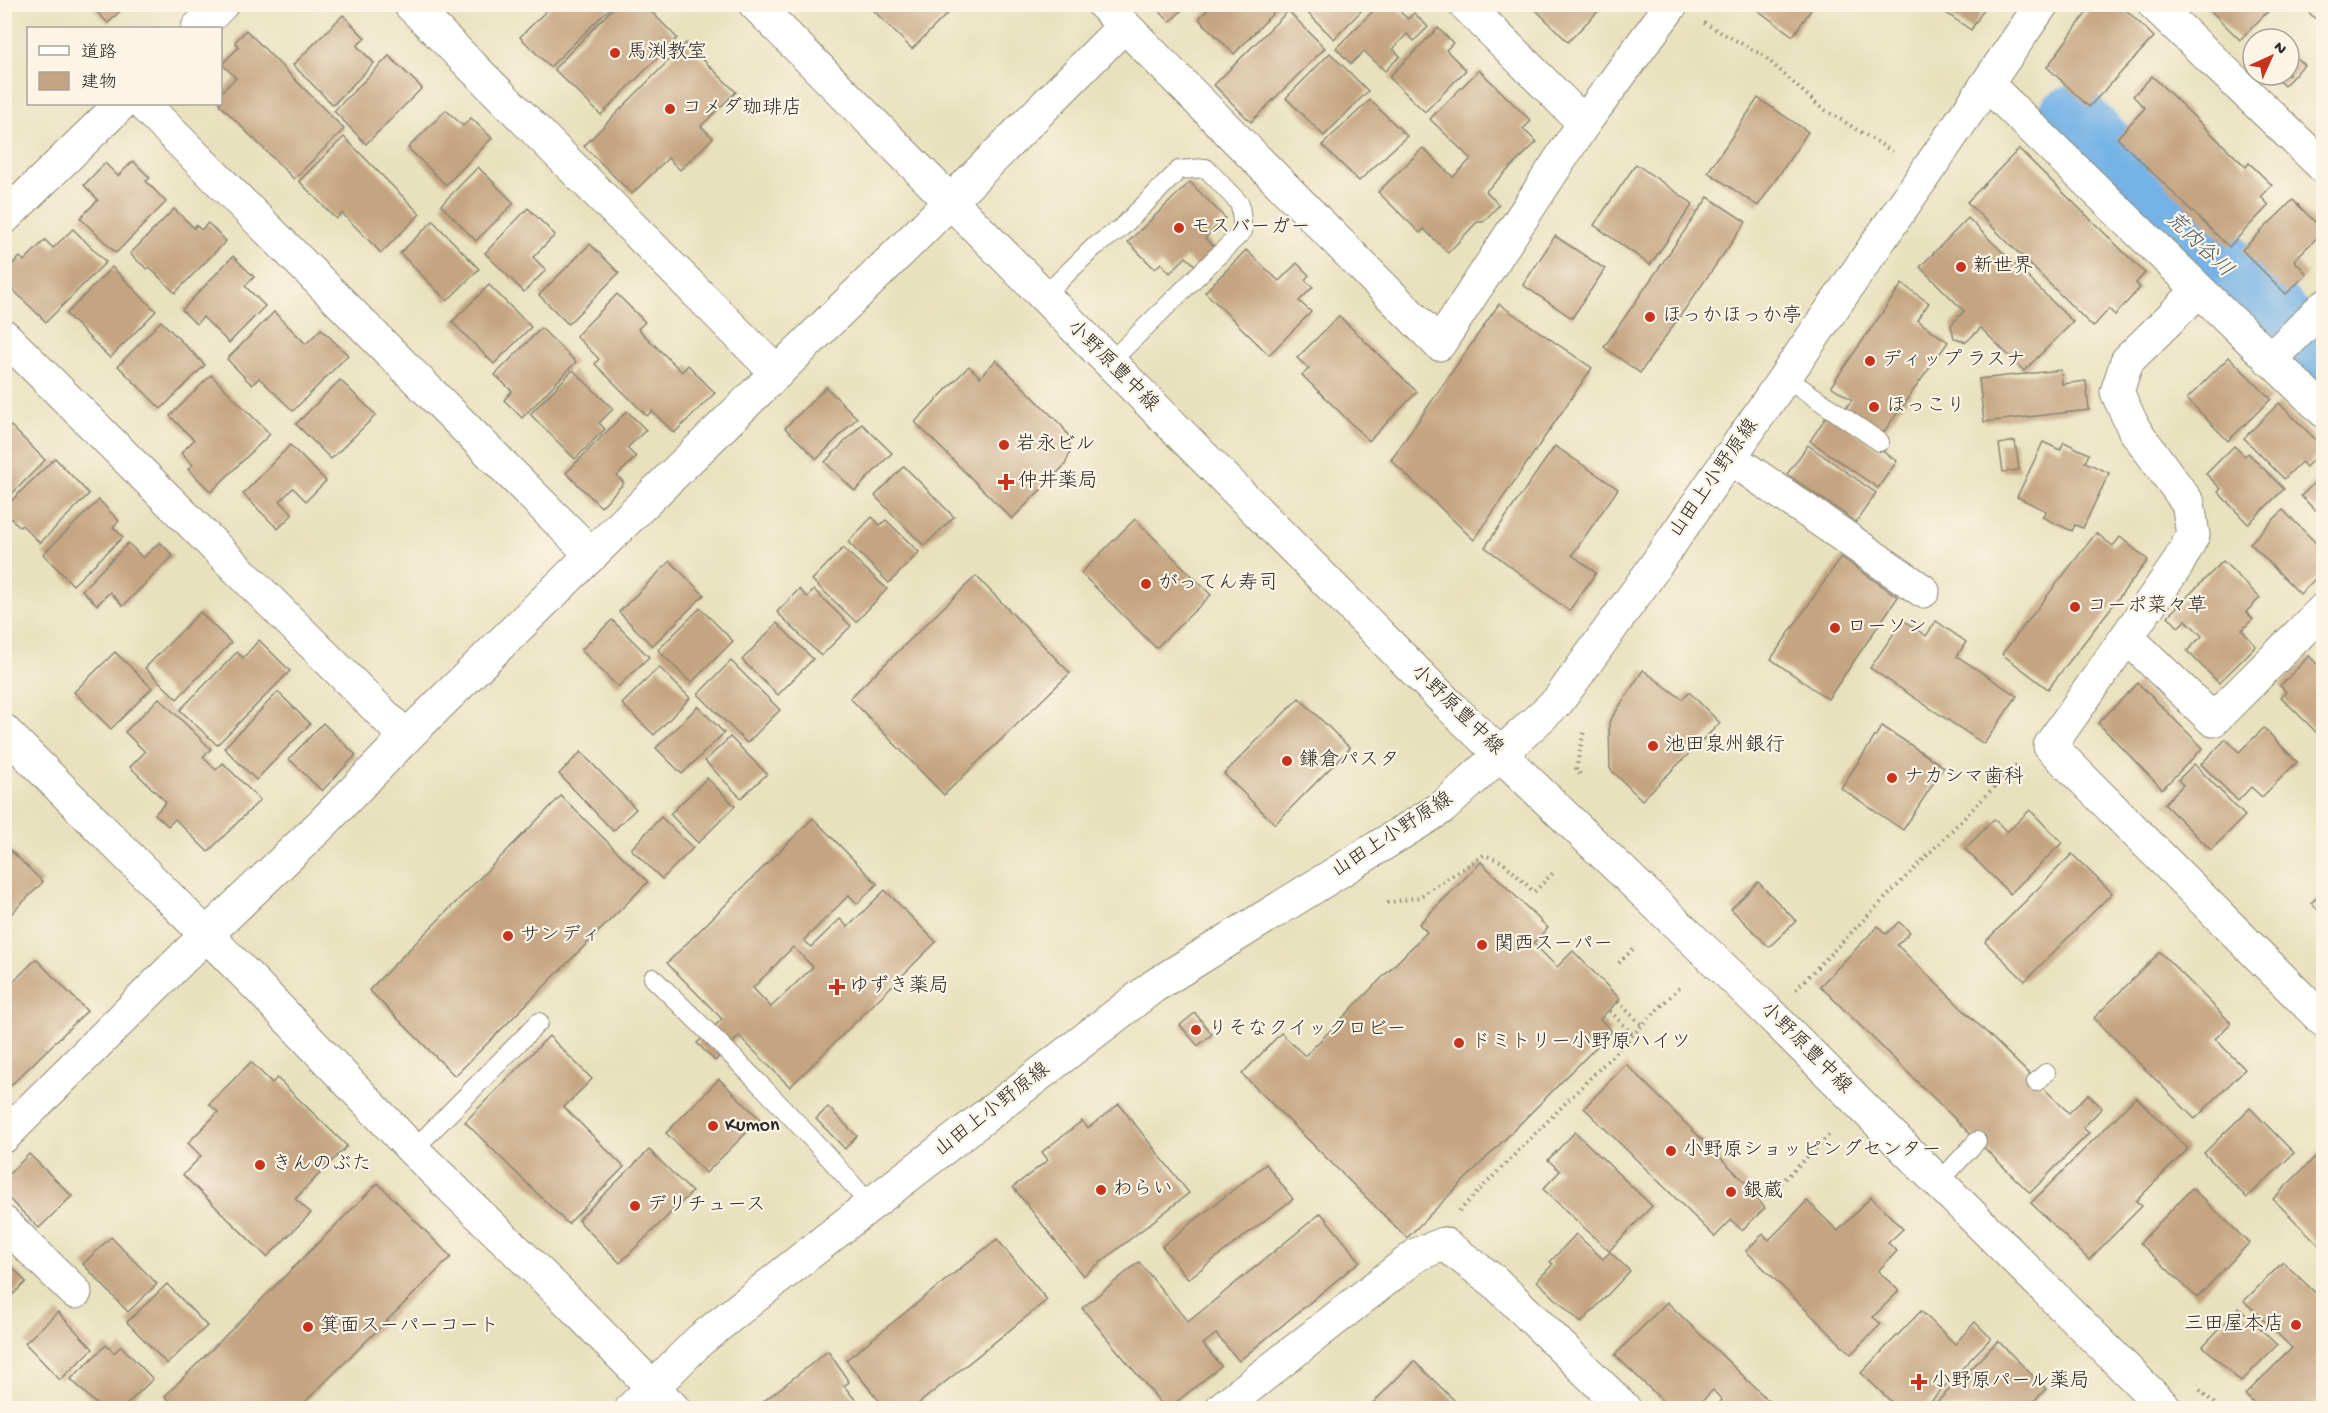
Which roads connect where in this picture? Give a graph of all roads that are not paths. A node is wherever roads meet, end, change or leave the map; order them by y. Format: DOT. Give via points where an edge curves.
graph roads {
  1 [pos="222,4"];
  2 [pos="410,4"];
  3 [pos="755,4"];
  4 [pos="1465,4"];
  5 [pos="2042,4"];
  6 [pos="2154,4"];
  7 [pos="1672,5"];
  8 [pos="1114,15"];
  9 [pos="199,27"];
  10 [pos="1988,85"];
  11 [pos="120,105"];
  12 [pos="144,105"];
  13 [pos="1584,123"];
  14 [pos="2324,167"];
  15 [pos="950,201"];
  16 [pos="4,218"];
  17 [pos="2199,290"];
  18 [pos="1043,297"];
  19 [pos="2316,313"];
  20 [pos="4,336"];
  21 [pos="2277,353"];
  22 [pos="1109,363"];
  23 [pos="777,373"];
  24 [pos="1785,377"];
  25 [pos="2324,411"];
  26 [pos="1880,442"];
  27 [pos="1729,457"];
  28 [pos="592,555"];
  29 [pos="1923,591"];
  30 [pos="2324,609"];
  31 [pos="2127,637"];
  32 [pos="4,731"];
  33 [pos="406,737"];
  34 [pos="1501,755"];
  35 [pos="207,934"];
  36 [pos="653,978"];
  37 [pos="2324,1021"];
  38 [pos="539,1022"];
  39 [pos="4,1136"];
  40 [pos="1977,1141"];
  41 [pos="413,1150"];
  42 [pos="1939,1182"];
  43 [pos="870,1205"];
  44 [pos="4,1223"];
  45 [pos="75,1292"];
  46 [pos="652,1402"];
  47 [pos="1239,1404"];
  48 [pos="1624,1408"];
  49 [pos="2165,1408"];
  1 -- 9 [label="street"];
  2 -- 23 [label="street"];
  3 -- 15 [label="street, 小野原豊中線"];
  4 -- 13 [label="street"];
  5 -- 10 [label="street, 山田上小野原線"];
  6 -- 14 [label="street"];
  7 -- 13 [label="street"];
  8 -- 13 [label="street" via="1439,344"];
  8 -- 15 [label="street"];
  10 -- 17 [label="street"];
  10 -- 24 [label="street, 山田上小野原線"];
  11 -- 16 [label="street"];
  12 -- 28 [label="street"];
  15 -- 18 [label="street, 小野原豊中線"];
  15 -- 23 [label="street"];
  17 -- 21 [label="street"];
  17 -- 31 [label="street" via="2127,361 2117,392 2134,429 2188,503 2193,535"];
  18 -- 22 [label="street, 小野原豊中線"];
  18 -- 22 [label="lane" via="1179,170 1206,168 1240,204 1243,231"];
  19 -- 21 [label="street"];
  20 -- 33 [label="street"];
  21 -- 25 [label="street"];
  22 -- 34 [label="street, 小野原豊中線"];
  23 -- 28 [label="street"];
  24 -- 26 [label="lane"];
  24 -- 27 [label="street, 山田上小野原線"];
  27 -- 29 [label="street"];
  27 -- 34 [label="street, 山田上小野原線" via="1558,701"];
  28 -- 33 [label="street"];
  30 -- 31 [label="street" via="2213,720"];
  31 -- 37 [label="street" via="2050,746"];
  32 -- 35 [label="street"];
  33 -- 35 [label="street"];
  34 -- 42 [label="street, 小野原豊中線"];
  34 -- 43 [label="street, 山田上小野原線" via="1443,807 1154,986"];
  35 -- 39 [label="street"];
  35 -- 41 [label="street"];
  36 -- 43 [label="lane" via="726,1049"];
  38 -- 41 [label="lane"];
  40 -- 42 [label="lane"];
  41 -- 46 [label="street" via="561,1294"];
  42 -- 49 [label="street, 小野原豊中線"];
  43 -- 46 [label="street, 山田上小野原線" via="700,1340"];
  44 -- 45 [label="street"];
  47 -- 48 [label="street" via="1418,1254 1444,1244 1494,1281"];
}
